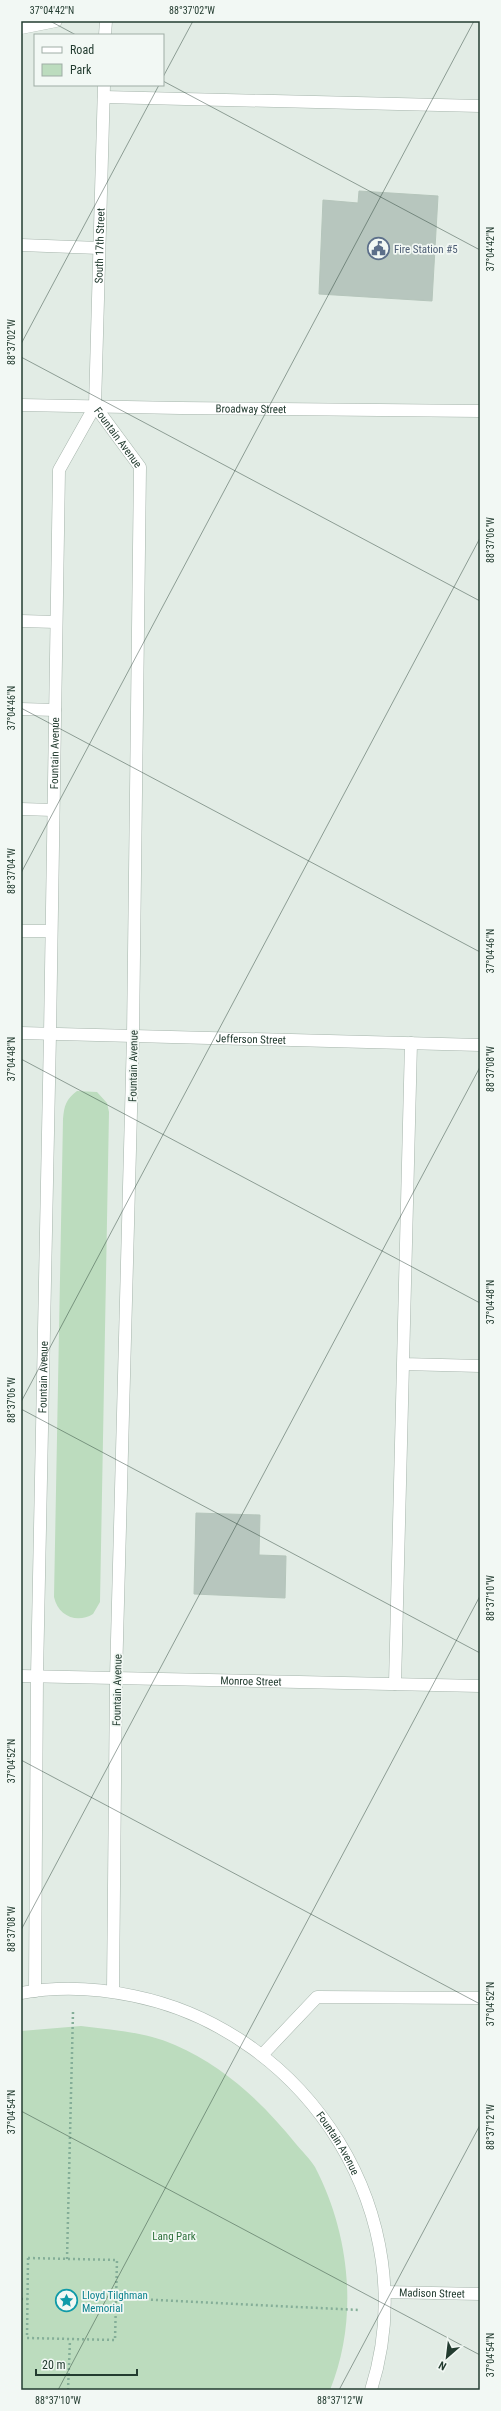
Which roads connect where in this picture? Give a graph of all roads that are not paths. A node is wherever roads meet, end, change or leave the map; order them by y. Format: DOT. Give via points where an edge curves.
graph roads {
  1 [pos="56,21"];
  2 [pos="106,21"];
  3 [pos="21,28"];
  4 [pos="105,34"];
  5 [pos="104,91"];
  6 [pos="480,106"];
  7 [pos="21,246"];
  8 [pos="99,248"];
  9 [pos="21,404"];
  10 [pos="95,406"];
  11 [pos="480,411"];
  12 [pos="21,620"];
  13 [pos="56,622"];
  14 [pos="21,709"];
  15 [pos="55,710"];
  16 [pos="21,809"];
  17 [pos="53,810"];
  18 [pos="21,931"];
  19 [pos="51,931"];
  20 [pos="21,1033"];
  21 [pos="50,1034"];
  22 [pos="134,1036"];
  23 [pos="411,1043"];
  24 [pos="480,1045"];
  25 [pos="402,1364"];
  26 [pos="480,1366"];
  27 [pos="21,1676"];
  28 [pos="37,1676"];
  29 [pos="116,1678"];
  30 [pos="395,1684"];
  31 [pos="480,1686"];
  32 [pos="35,1990"];
  33 [pos="113,1991"];
  34 [pos="21,1993"];
  35 [pos="480,1998"];
  36 [pos="262,2055"];
  37 [pos="385,2292"];
  38 [pos="480,2294"];
  39 [pos="371,2390"];
  1 -- 3 [label="street"];
  2 -- 4 [label="street"];
  5 -- 6 [label="street"];
  5 -- 8 [label="street, South 17th Street"];
  7 -- 8 [label="street"];
  8 -- 10 [label="street, South 17th Street"];
  9 -- 10 [label="street, Broadway Street"];
  10 -- 11 [label="street, Broadway Street"];
  10 -- 13 [label="street, Fountain Avenue" via="59,470"];
  10 -- 22 [label="street, Fountain Avenue" via="140,467"];
  12 -- 13 [label="street"];
  13 -- 15 [label="street, Fountain Avenue"];
  14 -- 15 [label="street"];
  15 -- 17 [label="street, Fountain Avenue"];
  16 -- 17 [label="street"];
  17 -- 19 [label="street, Fountain Avenue"];
  18 -- 19 [label="street"];
  19 -- 21 [label="street, Fountain Avenue"];
  20 -- 21 [label="street, Jefferson Street"];
  21 -- 22 [label="street, Jefferson Street"];
  21 -- 28 [label="street, Fountain Avenue"];
  22 -- 23 [label="street, Jefferson Street"];
  22 -- 29 [label="street, Fountain Avenue"];
  23 -- 24 [label="street, Jefferson Street"];
  23 -- 25 [label="street"];
  25 -- 26 [label="street"];
  25 -- 30 [label="street"];
  27 -- 28 [label="street, Monroe Street"];
  28 -- 29 [label="street, Monroe Street"];
  28 -- 32 [label="street, Fountain Avenue"];
  29 -- 30 [label="street, Monroe Street"];
  29 -- 33 [label="street, Fountain Avenue"];
  30 -- 31 [label="street, Monroe Street"];
  32 -- 33 [label="street, Fountain Avenue" via="74,1988"];
  32 -- 34 [label="street, Fountain Avenue"];
  33 -- 36 [label="street, Fountain Avenue" via="156,2000 198,2015 236,2036"];
  35 -- 36 [label="street" via="317,1997"];
  36 -- 37 [label="street, Fountain Avenue" via="304,2092 331,2126 353,2165 371,2212 380,2248"];
  37 -- 38 [label="street, Madison Street"];
  37 -- 39 [label="street, Fountain Avenue" via="383,2334"];
}
